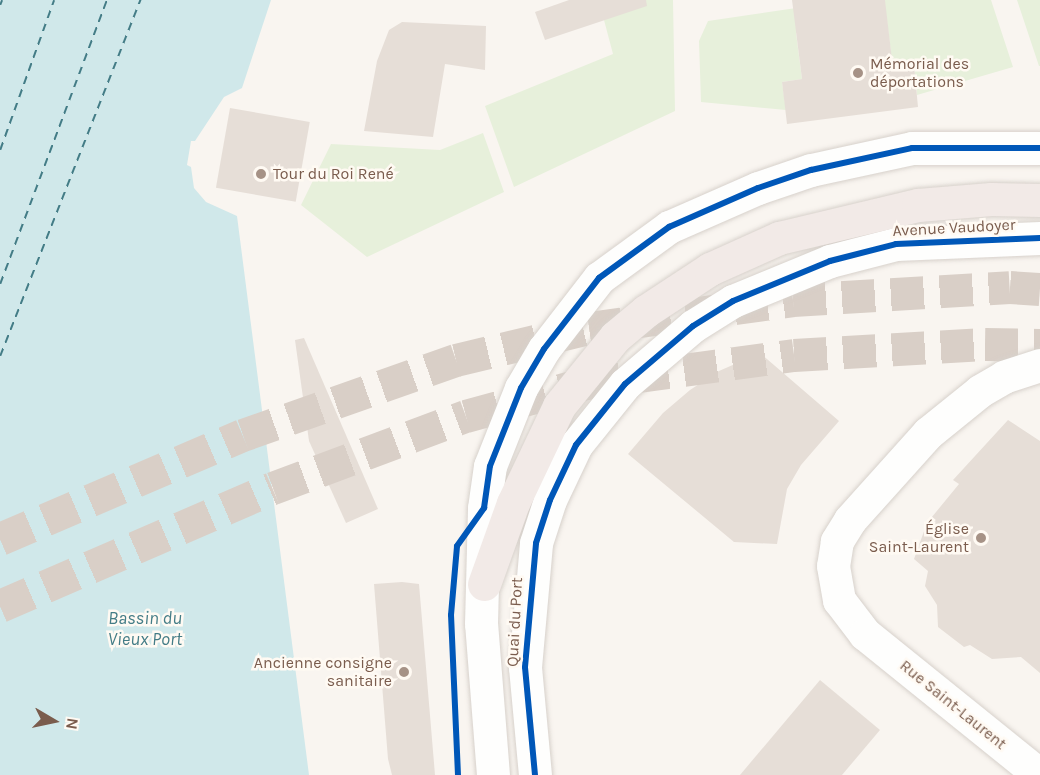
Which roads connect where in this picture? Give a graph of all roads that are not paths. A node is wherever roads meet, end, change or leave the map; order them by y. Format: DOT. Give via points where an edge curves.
graph roads {
  1 [pos="1040,148"];
  2 [pos="1040,200"];
  3 [pos="1040,238"];
  4 [pos="1040,365"];
  5 [pos="536,543"];
  6 [pos="484,584"];
  7 [pos="493,775"];
  8 [pos="535,775"];
  9 [pos="1040,775"];
  1 -- 6 [label="street" via="940,146 846,160 758,188 669,227 630,253 599,278 544,349 501,432 484,508"];
  2 -- 6 [label="highway" via="990,199 918,205 779,238 710,269 646,311 615,337 559,406 517,493"];
  3 -- 5 [label="street, Avenue Vaudoyer" via="940,240 865,250 733,301 667,346 597,415 564,467"];
  4 -- 9 [label="street, Rue Saint-Laurent" via="1004,377 949,413 850,520 837,541 833,566 834,589 845,611 866,634"];
  5 -- 8 [label="street, Quai du Port" via="525,667"];
  6 -- 7 [label="street, Quai du Port" via="481,624"];
}
